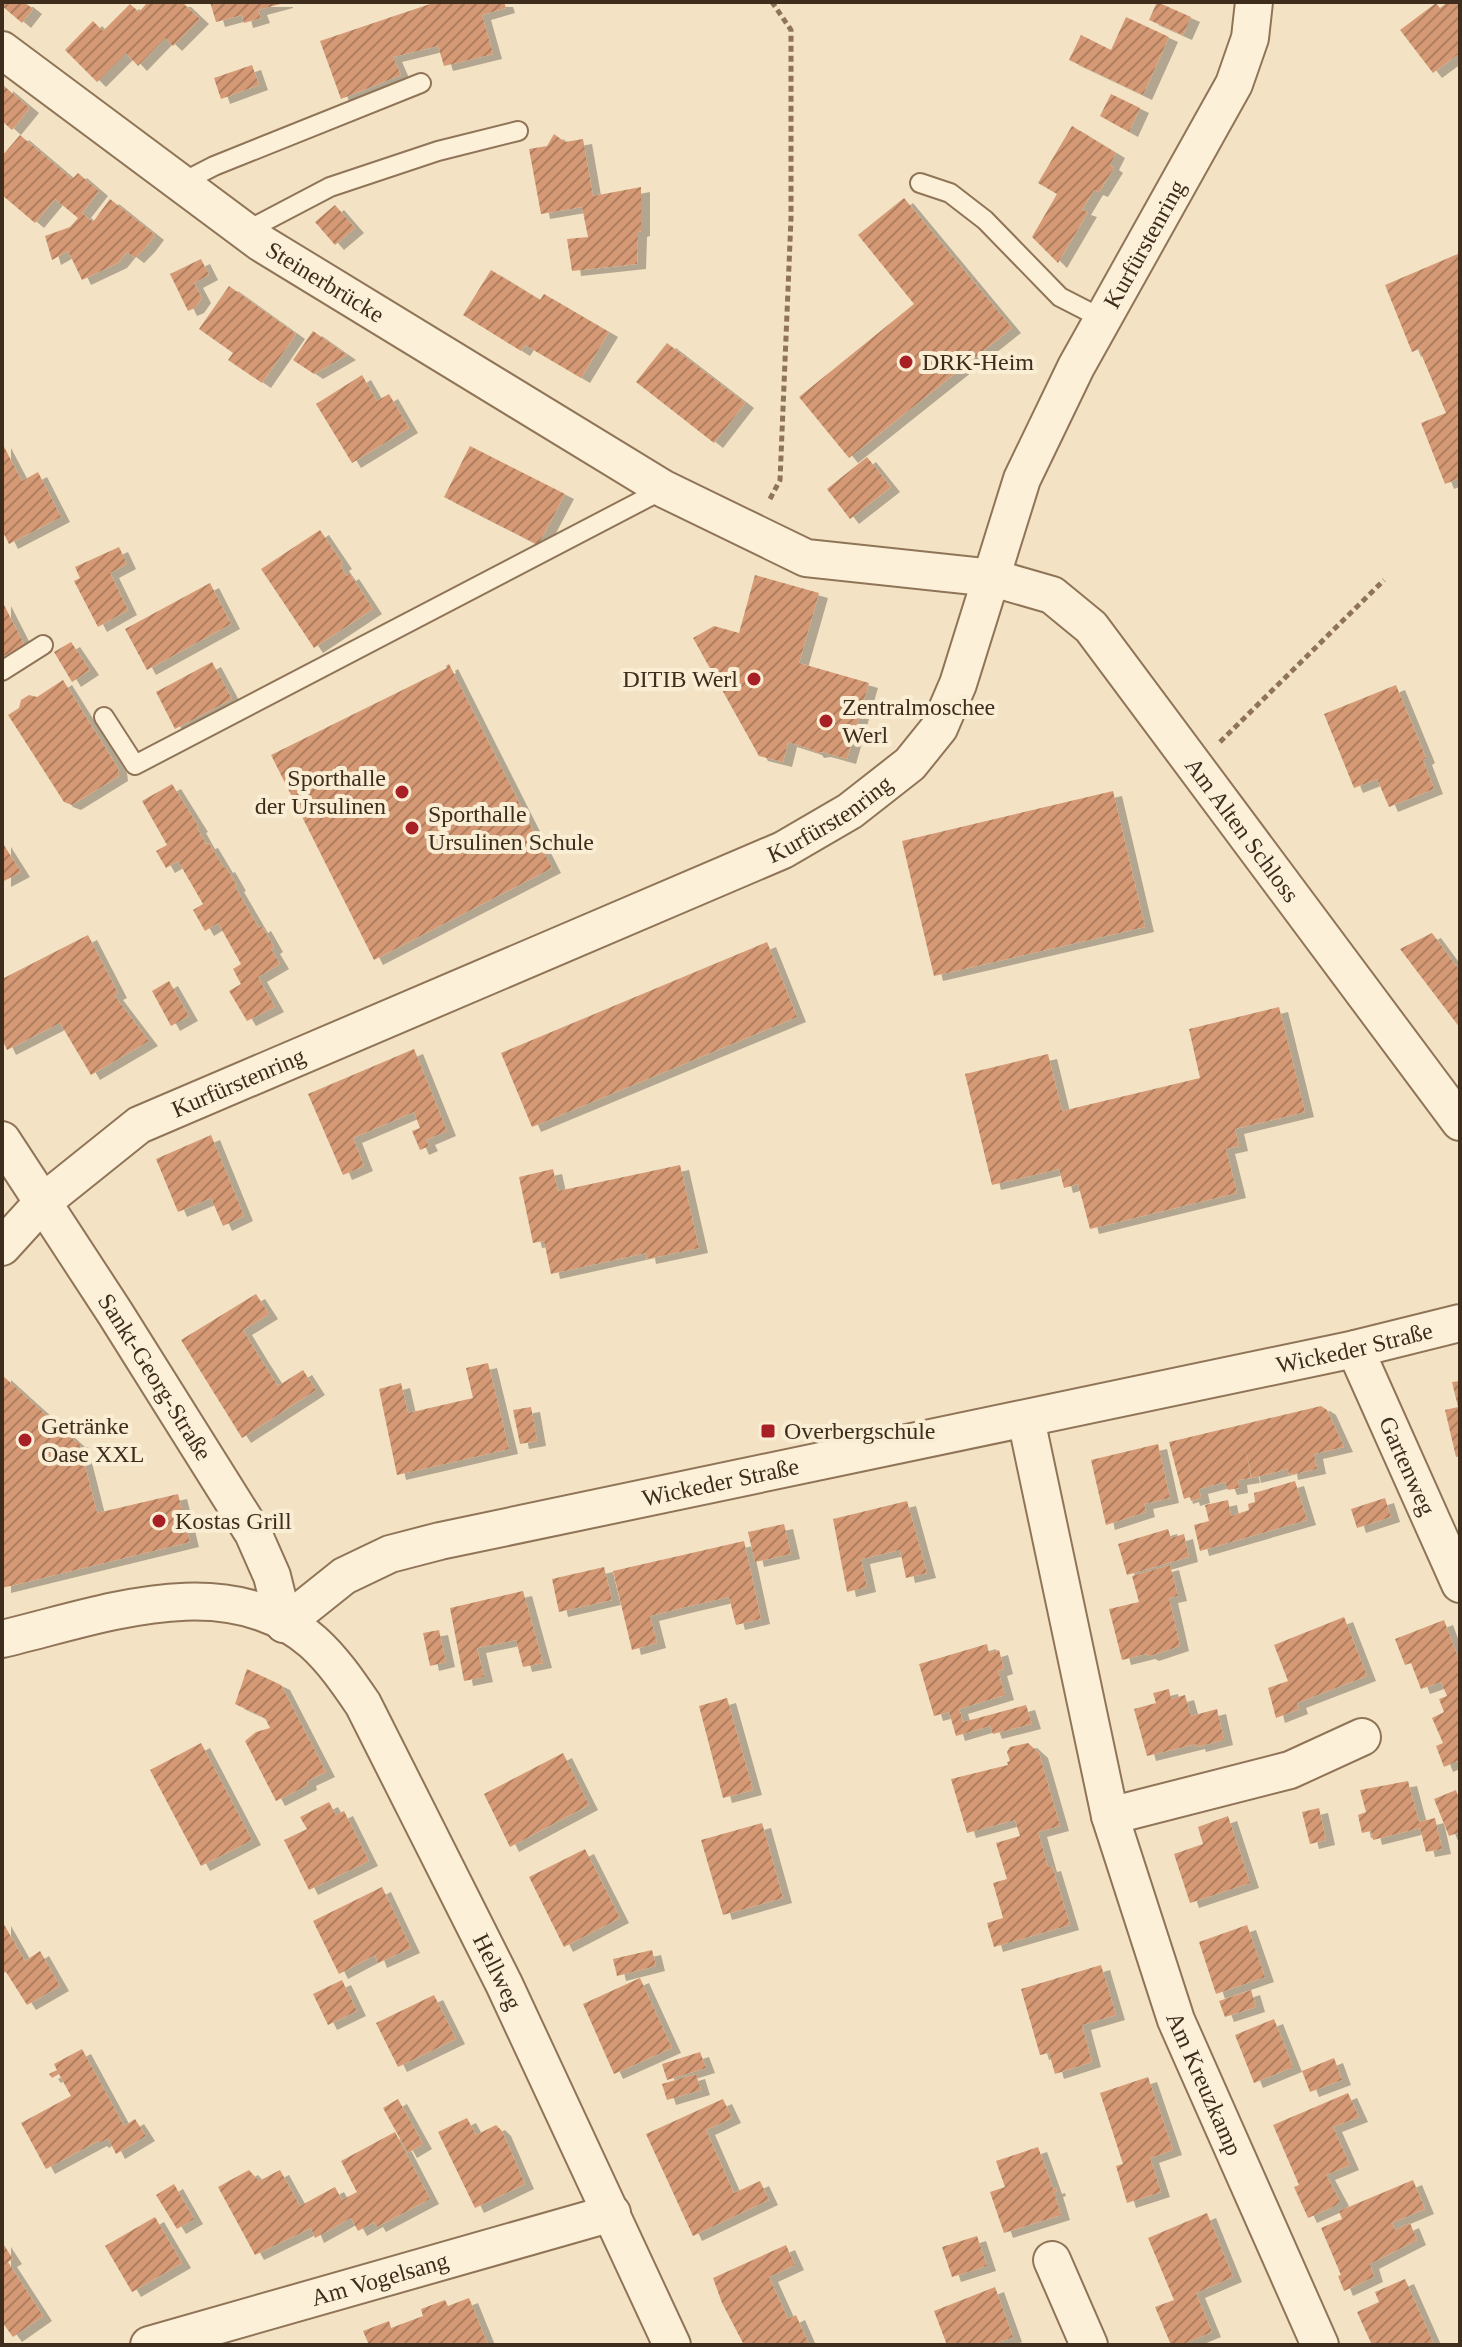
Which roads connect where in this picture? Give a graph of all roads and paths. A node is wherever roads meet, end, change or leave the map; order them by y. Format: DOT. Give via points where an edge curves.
graph roads {
  1 [pos="772,2"];
  2 [pos="1254,2"];
  3 [pos="2,50"];
  4 [pos="421,83"];
  5 [pos="518,131"];
  6 [pos="181,183"];
  7 [pos="920,183"];
  8 [pos="246,231"];
  9 [pos="1103,319"];
  10 [pos="664,489"];
  11 [pos="753,532"];
  12 [pos="993,578"];
  13 [pos="1384,580"];
  14 [pos="43,645"];
  15 [pos="2,671"];
  16 [pos="104,717"];
  17 [pos="1210,731"];
  18 [pos="1460,1122"];
  19 [pos="2,1140"];
  20 [pos="43,1202"];
  21 [pos="2,1247"];
  22 [pos="1460,1323"];
  23 [pos="1355,1349"];
  24 [pos="1026,1419"];
  25 [pos="1460,1584"];
  26 [pos="284,1624"];
  27 [pos="2,1639"];
  28 [pos="1362,1737"];
  29 [pos="1110,1816"];
  30 [pos="612,2213"];
  31 [pos="1052,2260"];
  32 [pos="149,2345"];
  33 [pos="672,2345"];
  34 [pos="1089,2345"];
  35 [pos="1320,2345"];
  1 -- 11 [label="path" via="791,30 791,218 780,480"];
  2 -- 9 [label="street, Kurfürstenring" via="1250,38 1234,84"];
  3 -- 6 [label="street, Steinerbrücke"];
  4 -- 6 [label="lane"];
  5 -- 8 [label="lane" via="330,187"];
  6 -- 8 [label="street, Steinerbrücke"];
  7 -- 9 [label="lane" via="950,193 985,220 1060,297"];
  8 -- 10 [label="street, Steinerbrücke"];
  9 -- 12 [label="street, Kurfürstenring" via="1022,479"];
  10 -- 11 [label="street, Steinerbrücke"];
  10 -- 16 [label="lane" via="135,765"];
  11 -- 12 [label="street, Steinerbrücke" via="806,558"];
  12 -- 18 [label="street, Am Alten Schloss" via="1052,595 1091,627"];
  12 -- 20 [label="street, Kurfürstenring" via="939,728 910,764 850,811 783,850 139,1125"];
  13 -- 17 [label="path" via="1220,742"];
  14 -- 15 [label="lane"];
  19 -- 20 [label="street, Sankt-Georg-Straße"];
  20 -- 21 [label="street, Kurfürstenring"];
  20 -- 26 [label="street, Sankt-Georg-Straße" via="253,1533 272,1576"];
  22 -- 23 [label="street, Wickeder Straße"];
  23 -- 24 [label="street, Wickeder Straße"];
  23 -- 25 [label="street, Gartenweg"];
  24 -- 26 [label="street, Wickeder Straße" via="390,1554 344,1576"];
  24 -- 29 [label="street, Am Kreuzkamp"];
  26 -- 27 [label="street" via="247,1606 184,1601 134,1607"];
  26 -- 30 [label="street, Hellweg" via="311,1640 363,1704"];
  28 -- 29 [label="street" via="1290,1770"];
  29 -- 35 [label="street, Am Kreuzkamp" via="1176,2020"];
  30 -- 32 [label="street, Am Vogelsang"];
  30 -- 33 [label="street, Hellweg"];
  31 -- 34 [label="street"];
}
